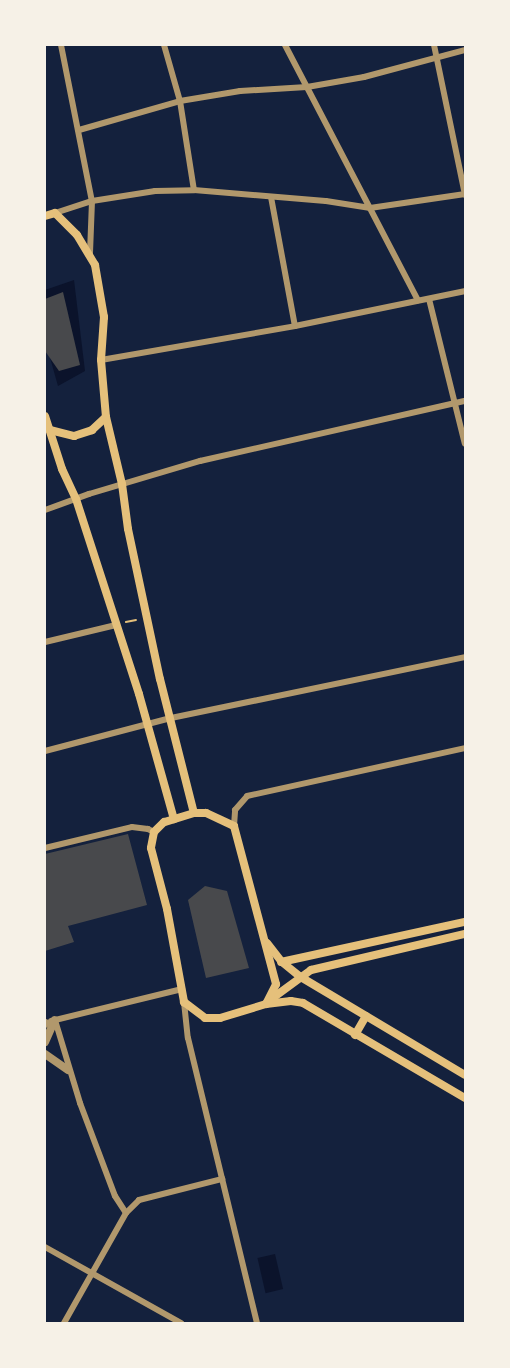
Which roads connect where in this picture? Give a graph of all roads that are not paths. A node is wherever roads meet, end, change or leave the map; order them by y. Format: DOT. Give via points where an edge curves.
graph roads {
  1 [pos="61,45"];
  2 [pos="164,45"];
  3 [pos="285,45"];
  4 [pos="434,45"];
  5 [pos="465,50"];
  6 [pos="437,58"];
  7 [pos="307,87"];
  8 [pos="180,101"];
  9 [pos="79,130"];
  10 [pos="194,190"];
  11 [pos="465,194"];
  12 [pos="271,197"];
  13 [pos="92,201"];
  14 [pos="370,208"];
  15 [pos="55,213"];
  16 [pos="45,216"];
  17 [pos="90,254"];
  18 [pos="465,291"];
  19 [pos="429,299"];
  20 [pos="418,301"];
  21 [pos="295,326"];
  22 [pos="101,360"];
  23 [pos="465,401"];
  24 [pos="456,402"];
  25 [pos="45,416"];
  26 [pos="106,417"];
  27 [pos="50,430"];
  28 [pos="465,444"];
  29 [pos="122,484"];
  30 [pos="76,499"];
  31 [pos="45,510"];
  32 [pos="116,625"];
  33 [pos="45,642"];
  34 [pos="465,657"];
  35 [pos="171,718"];
  36 [pos="149,726"];
  37 [pos="465,748"];
  38 [pos="45,751"];
  39 [pos="194,813"];
  40 [pos="174,819"];
  41 [pos="234,826"];
  42 [pos="154,832"];
  43 [pos="45,848"];
  44 [pos="465,922"];
  45 [pos="465,934"];
  46 [pos="264,939"];
  47 [pos="269,961"];
  48 [pos="282,962"];
  49 [pos="299,976"];
  50 [pos="182,989"];
  51 [pos="184,1002"];
  52 [pos="266,1004"];
  53 [pos="366,1016"];
  54 [pos="55,1020"];
  55 [pos="45,1023"];
  56 [pos="355,1035"];
  57 [pos="45,1042"];
  58 [pos="45,1054"];
  59 [pos="68,1070"];
  60 [pos="463,1071"];
  61 [pos="465,1098"];
  62 [pos="222,1179"];
  63 [pos="126,1213"];
  64 [pos="45,1247"];
  65 [pos="93,1274"];
  66 [pos="64,1323"];
  67 [pos="181,1323"];
  68 [pos="257,1323"];
  1 -- 9 [label="street"];
  2 -- 8 [label="street"];
  3 -- 7 [label="street"];
  4 -- 6 [label="street"];
  5 -- 6 [label="street"];
  6 -- 7 [label="street"];
  6 -- 11 [label="street"];
  7 -- 8 [label="street" via="240,91"];
  7 -- 14 [label="street"];
  8 -- 9 [label="street"];
  8 -- 10 [label="street"];
  9 -- 13 [label="street"];
  10 -- 12 [label="street"];
  10 -- 13 [label="street" via="155,191"];
  11 -- 14 [label="street"];
  12 -- 14 [label="street"];
  12 -- 21 [label="street"];
  13 -- 15 [label="street"];
  13 -- 17 [label="street"];
  14 -- 20 [label="street"];
  15 -- 16 [label="main road"];
  15 -- 17 [label="main road"];
  17 -- 22 [label="main road" via="104,316"];
  18 -- 19 [label="street"];
  19 -- 20 [label="street"];
  19 -- 24 [label="street"];
  20 -- 21 [label="street"];
  21 -- 22 [label="street"];
  22 -- 26 [label="main road"];
  23 -- 24 [label="street"];
  24 -- 28 [label="street"];
  24 -- 29 [label="street" via="200,461"];
  25 -- 27 [label="main road"];
  26 -- 27 [label="main road" via="92,430 74,436"];
  26 -- 29 [label="main road"];
  27 -- 30 [label="main road"];
  29 -- 30 [label="street"];
  29 -- 35 [label="main road" via="128,529"];
  30 -- 31 [label="street"];
  30 -- 32 [label="main road"];
  32 -- 33 [label="street"];
  32 -- 36 [label="main road"];
  34 -- 35 [label="street"];
  35 -- 36 [label="street"];
  35 -- 39 [label="main road"];
  36 -- 38 [label="street"];
  36 -- 40 [label="main road"];
  37 -- 41 [label="street" via="247,796 235,810"];
  39 -- 40 [label="main road"];
  39 -- 41 [label="main road" via="206,813"];
  40 -- 42 [label="main road"];
  41 -- 46 [label="main road"];
  42 -- 43 [label="street" via="132,827"];
  42 -- 50 [label="main road" via="151,848"];
  44 -- 48 [label="main road"];
  45 -- 49 [label="main road" via="310,970"];
  46 -- 47 [label="main road"];
  46 -- 48 [label="main road"];
  47 -- 48 [label="main road"];
  47 -- 52 [label="main road" via="276,984"];
  48 -- 49 [label="main road"];
  49 -- 52 [label="main road"];
  49 -- 53 [label="main road"];
  50 -- 51 [label="main road"];
  50 -- 54 [label="street"];
  51 -- 52 [label="main road" via="205,1018 220,1018"];
  51 -- 62 [label="street" via="188,1038"];
  52 -- 56 [label="main road" via="303,1003"];
  53 -- 56 [label="main road"];
  53 -- 60 [label="main road"];
  54 -- 55 [label="street"];
  54 -- 57 [label="street"];
  54 -- 59 [label="street"];
  56 -- 61 [label="main road"];
  58 -- 59 [label="street"];
  59 -- 63 [label="street" via="115,1196"];
  62 -- 63 [label="street" via="139,1200"];
  62 -- 68 [label="street"];
  63 -- 65 [label="street"];
  64 -- 65 [label="street"];
  65 -- 66 [label="street"];
  65 -- 67 [label="street"];
}
